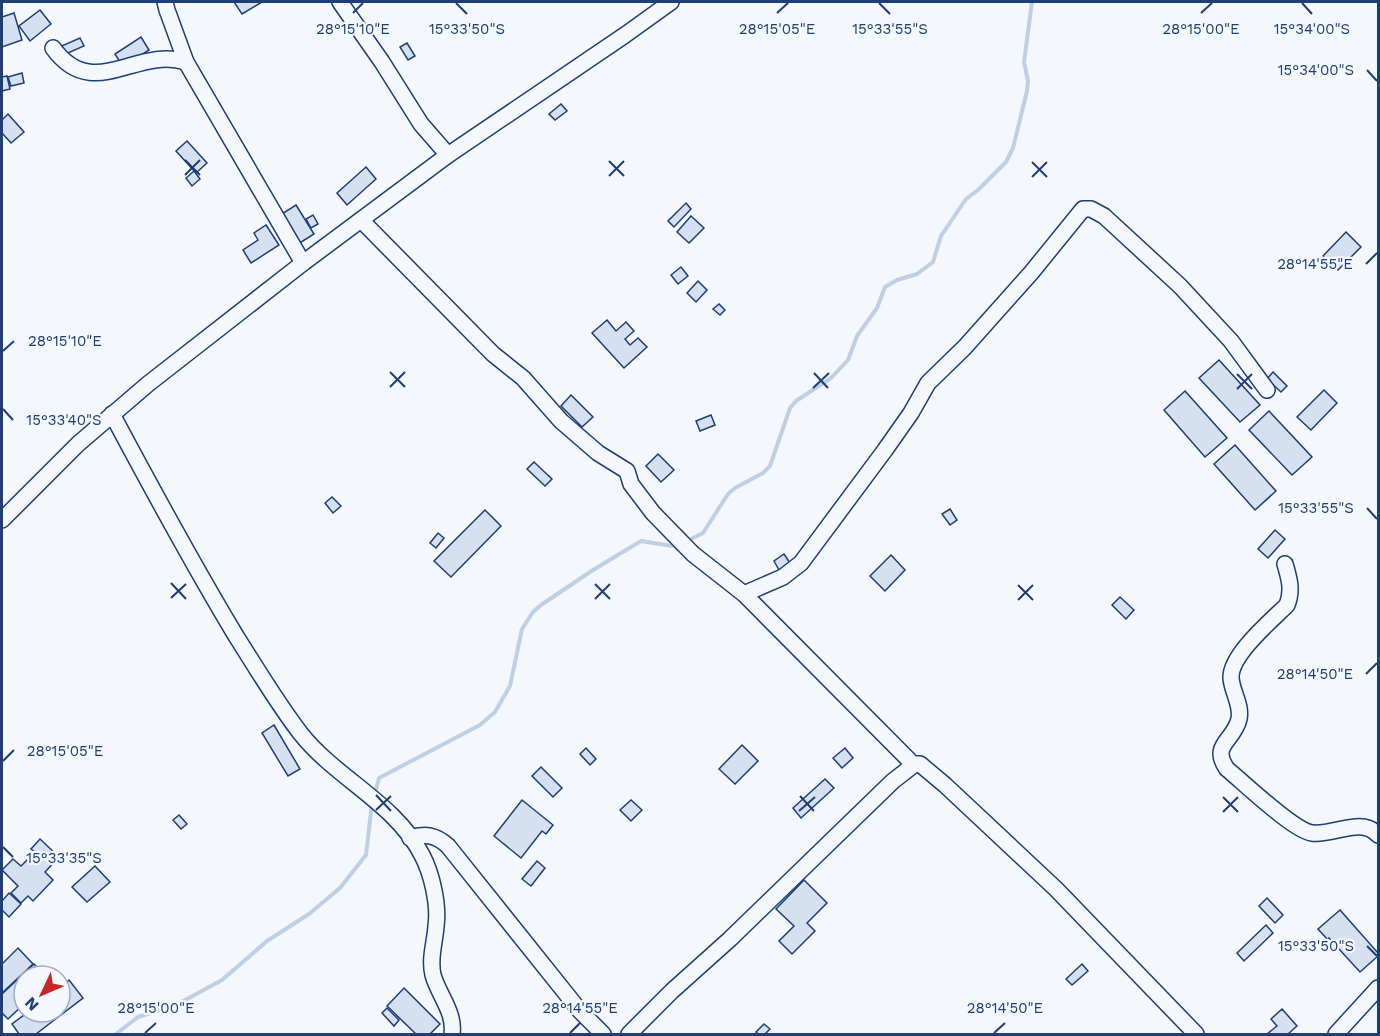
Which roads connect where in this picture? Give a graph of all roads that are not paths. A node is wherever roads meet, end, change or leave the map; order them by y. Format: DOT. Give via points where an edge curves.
graph roads {
  1 [pos="165,2"];
  2 [pos="340,2"];
  3 [pos="671,2"];
  4 [pos="53,48"];
  5 [pos="186,62"];
  6 [pos="448,155"];
  7 [pos="361,220"];
  8 [pos="303,263"];
  9 [pos="1266,390"];
  10 [pos="112,414"];
  11 [pos="2,520"];
  12 [pos="1285,564"];
  13 [pos="744,594"];
  14 [pos="910,766"];
  15 [pos="1378,835"];
  16 [pos="410,837"];
  17 [pos="1378,988"];
  18 [pos="452,1035"];
  19 [pos="603,1035"];
  20 [pos="629,1035"];
  21 [pos="1196,1035"];
  22 [pos="1336,1035"];
  1 -- 5 [label="street"];
  2 -- 6 [label="street" via="421,124"];
  3 -- 6 [label="street"];
  4 -- 5 [label="street" via="70,66 94,74 164,58"];
  5 -- 8 [label="street"];
  6 -- 7 [label="street"];
  7 -- 8 [label="street"];
  7 -- 13 [label="street" via="493,354 523,378 561,421 598,453 627,471 631,484 653,513 693,554"];
  8 -- 10 [label="street"];
  9 -- 13 [label="street" via="1231,341 1180,286 1104,216 1083,208 1031,273 928,383 885,450 801,563 783,577"];
  10 -- 11 [label="street"];
  10 -- 16 [label="street" via="190,560 295,725 323,758 387,811"];
  12 -- 15 [label="street" via="1291,596 1287,604 1234,665 1231,677 1239,719 1220,751 1221,760 1306,832 1362,826"];
  13 -- 14 [label="street" via="909,760"];
  14 -- 20 [label="street"];
  14 -- 21 [label="street" via="920,764 1056,889"];
  16 -- 18 [label="street" via="430,879 437,923 431,962 437,987 452,1019"];
  16 -- 19 [label="street" via="435,836 447,846"];
  17 -- 22 [label="street"];
}
